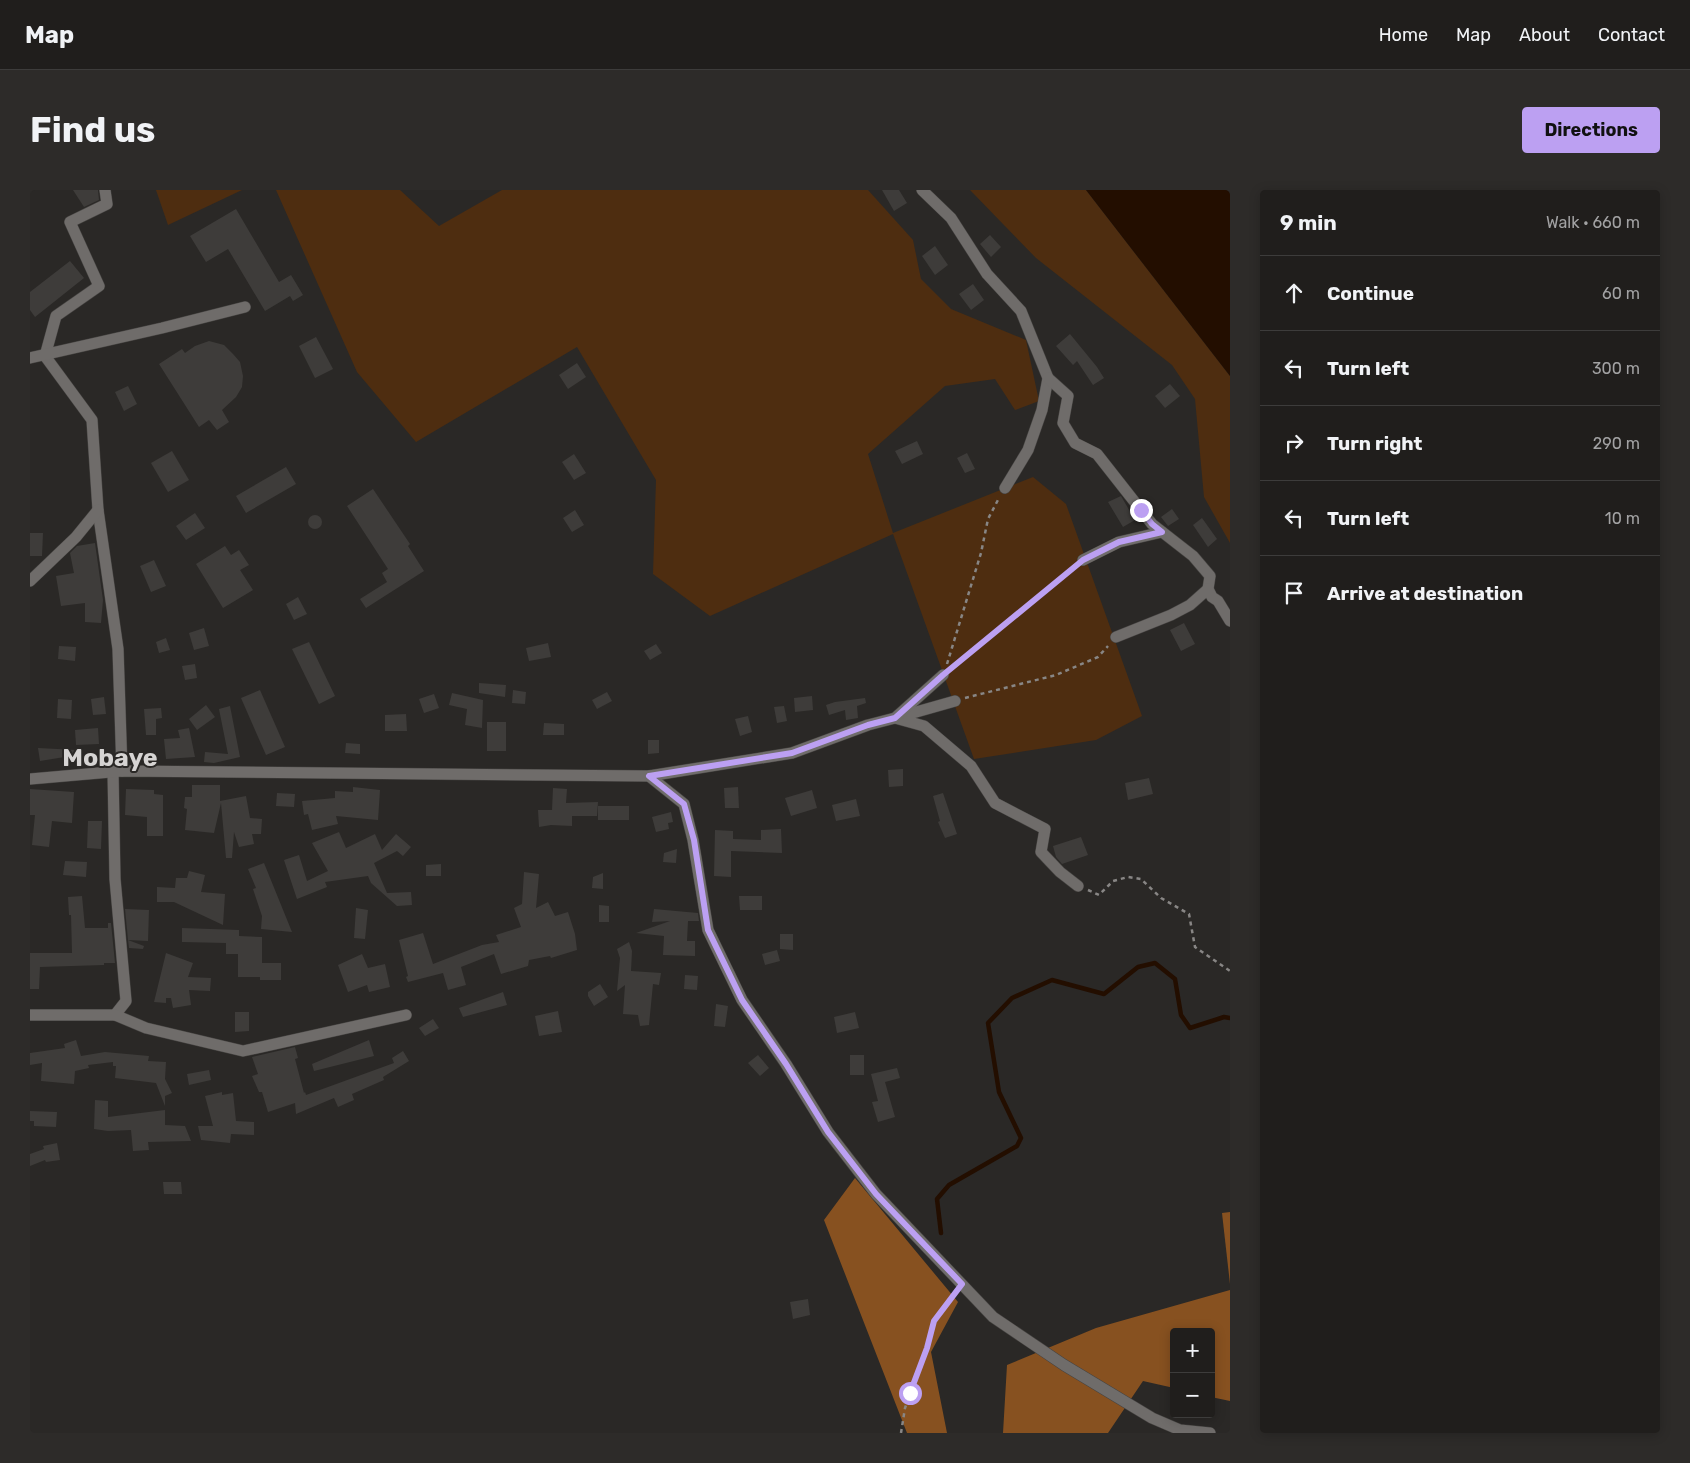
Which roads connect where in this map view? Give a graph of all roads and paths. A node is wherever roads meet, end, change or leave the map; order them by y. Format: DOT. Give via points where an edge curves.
graph roads {
  1 [pos="105,190"];
  2 [pos="922,190"];
  3 [pos="245,307"];
  4 [pos="45,356"];
  5 [pos="30,358"];
  6 [pos="1048,378"];
  7 [pos="1004,488"];
  8 [pos="98,510"];
  9 [pos="1162,532"];
  10 [pos="1083,560"];
  11 [pos="30,581"];
  12 [pos="1208,589"];
  13 [pos="1230,621"];
  14 [pos="1116,637"];
  15 [pos="943,675"];
  16 [pos="955,701"];
  17 [pos="895,718"];
  18 [pos="117,771"];
  19 [pos="649,776"];
  20 [pos="30,780"];
  21 [pos="1078,886"];
  22 [pos="1230,971"];
  23 [pos="30,1015"];
  24 [pos="115,1015"];
  25 [pos="406,1015"];
  26 [pos="962,1284"];
  27 [pos="901,1433"];
  28 [pos="1210,1433"];
  1 -- 4 [label="street" via="106,204 70,222 99,286 56,316"];
  2 -- 6 [label="street" via="951,218 987,274 1021,311"];
  3 -- 4 [label="street"];
  4 -- 5 [label="street"];
  4 -- 8 [label="street" via="92,420"];
  6 -- 7 [label="street" via="1042,410 1028,450"];
  6 -- 9 [label="street" via="1068,396 1063,423 1075,444 1097,454 1152,524"];
  7 -- 15 [label="path" via="988,519 981,553"];
  8 -- 11 [label="street" via="76,538"];
  8 -- 18 [label="street" via="118,649"];
  9 -- 10 [label="street" via="1119,542"];
  9 -- 12 [label="street" via="1193,556 1210,576"];
  10 -- 15 [label="path"];
  12 -- 13 [label="street"];
  12 -- 14 [label="street" via="1190,605 1171,615"];
  14 -- 16 [label="path" via="1098,657 1056,675"];
  15 -- 17 [label="street"];
  16 -- 17 [label="street"];
  17 -- 19 [label="street" via="792,753"];
  17 -- 21 [label="street" via="924,726 971,766 994,803 1045,829 1040,852"];
  18 -- 19 [label="street"];
  18 -- 20 [label="street"];
  18 -- 24 [label="street" via="115,879 126,1001"];
  19 -- 26 [label="street" via="684,804 694,840 708,930 742,1000 828,1132 876,1194"];
  21 -- 22 [label="path" via="1099,895 1113,881 1128,877 1141,880 1161,898 1189,914 1195,947"];
  23 -- 24 [label="street"];
  24 -- 25 [label="street" via="146,1028 243,1051"];
  26 -- 27 [label="path" via="934,1321 905,1408"];
  26 -- 28 [label="street" via="993,1317 1152,1418 1180,1430"];
}
